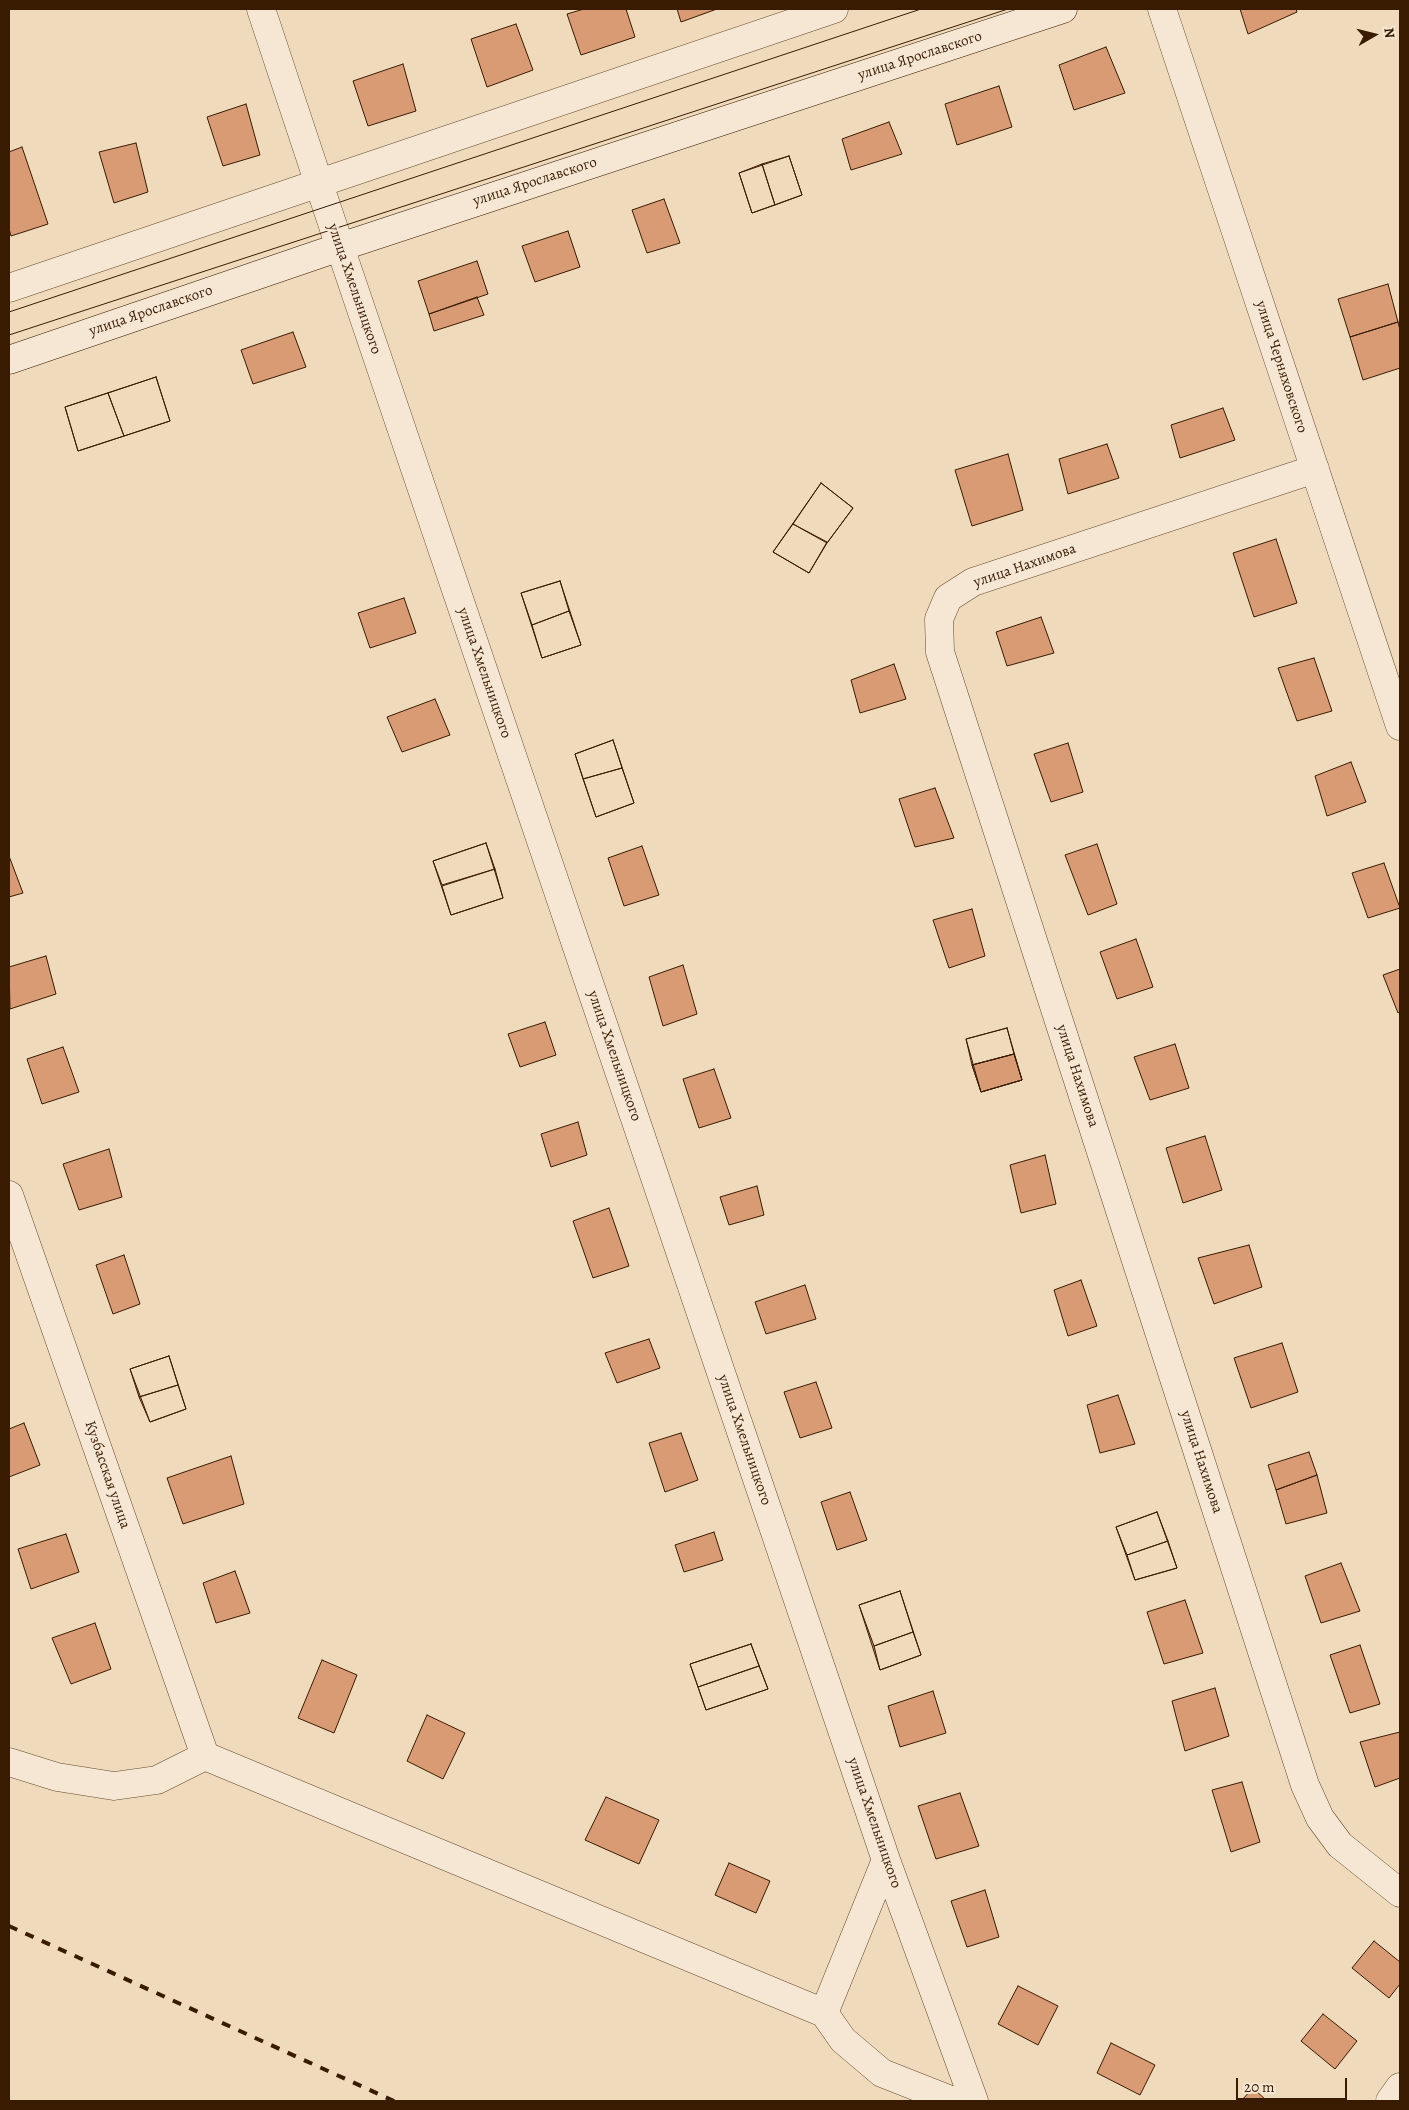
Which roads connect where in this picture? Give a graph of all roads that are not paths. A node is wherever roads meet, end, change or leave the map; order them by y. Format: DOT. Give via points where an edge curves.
graph roads {
  1 [pos="261,9"];
  2 [pos="834,9"];
  3 [pos="1063,9"];
  4 [pos="1162,9"];
  5 [pos="319,184"];
  6 [pos="340,247"];
  7 [pos="9,288"];
  8 [pos="9,360"];
  9 [pos="1315,469"];
  10 [pos="1400,726"];
  11 [pos="9,1195"];
  12 [pos="205,1756"];
  13 [pos="9,1762"];
  14 [pos="886,1860"];
  15 [pos="1400,1892"];
  16 [pos="824,2013"];
  17 [pos="1400,2087"];
  18 [pos="953,2101"];
  19 [pos="974,2101"];
  20 [pos="1390,2101"];
  1 -- 5 [label="street, улица Хмельницкого"];
  2 -- 5 [label="street"];
  3 -- 6 [label="street, улица Ярославского"];
  4 -- 9 [label="street, улица Черняховского"];
  5 -- 6 [label="street, улица Хмельницкого"];
  5 -- 7 [label="street"];
  6 -- 8 [label="street, улица Ярославского"];
  6 -- 14 [label="street, улица Хмельницкого"];
  9 -- 10 [label="street, улица Черняховского"];
  9 -- 15 [label="street, улица Нахимова" via="973,582 948,598 939,618 940,652 1305,1784 1320,1818 1340,1845"];
  11 -- 12 [label="street, Кузбасская улица"];
  12 -- 13 [label="street" via="157,1780 114,1786 57,1777"];
  12 -- 16 [label="street"];
  14 -- 16 [label="street"];
  14 -- 19 [label="street, улица Хмельницкого"];
  16 -- 18 [label="street" via="843,2040 882,2073"];
  17 -- 20 [label="street"];
}
